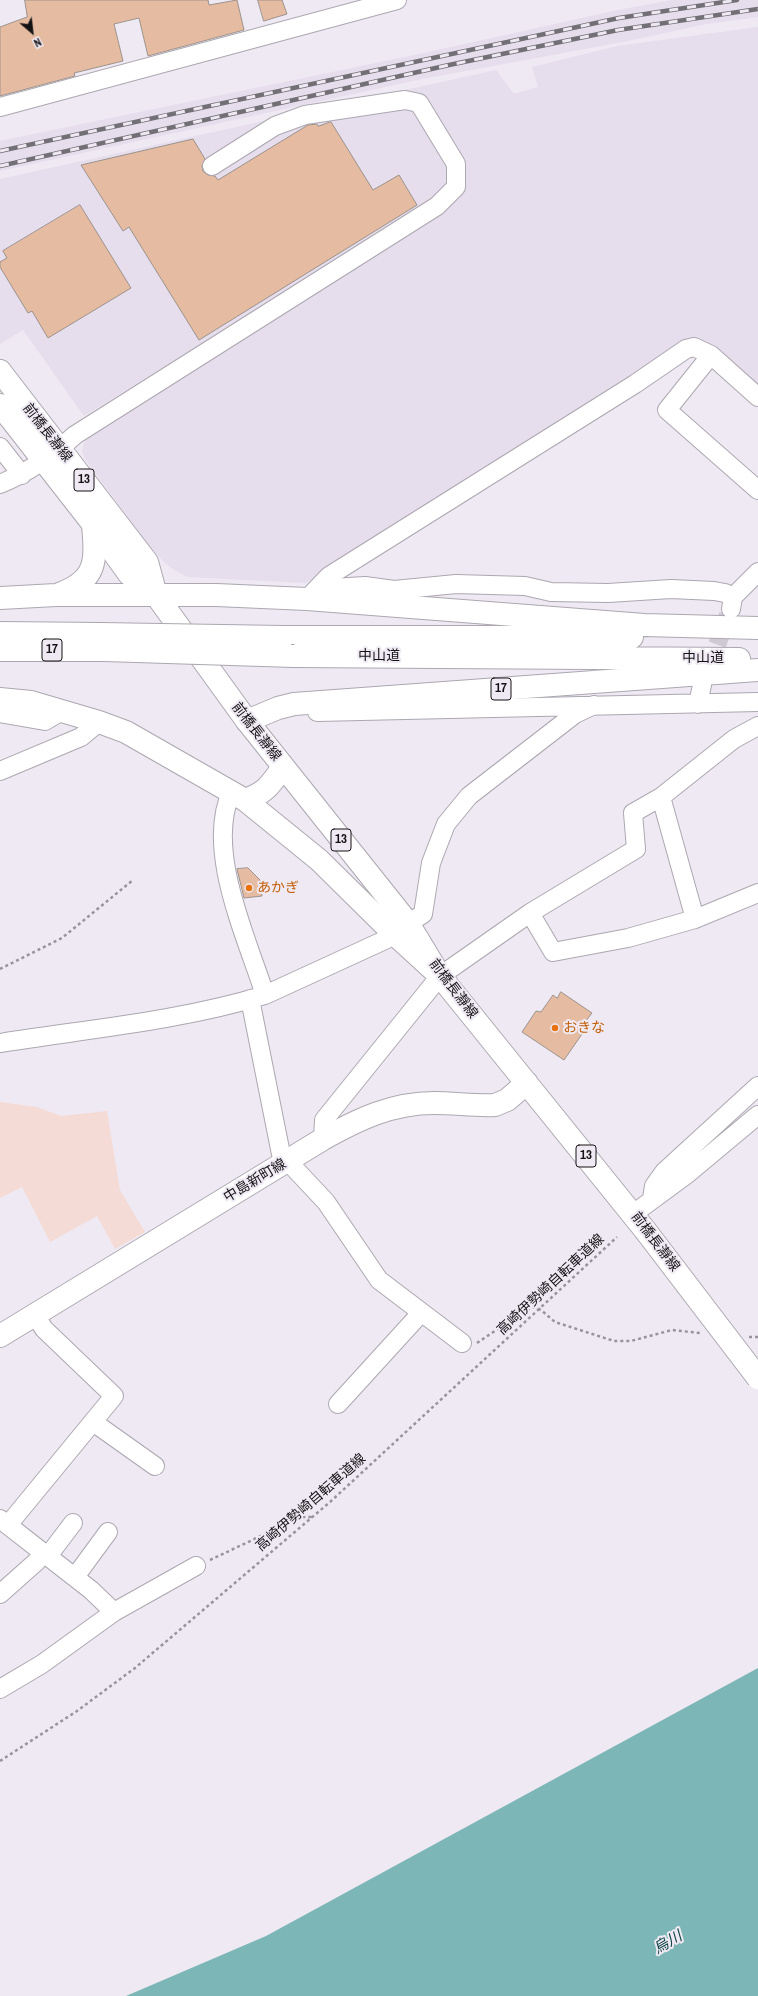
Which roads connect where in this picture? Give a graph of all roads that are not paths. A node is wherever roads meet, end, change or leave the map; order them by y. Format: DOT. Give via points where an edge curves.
graph roads {
  1 [pos="397,0"];
  2 [pos="0,107"];
  3 [pos="212,166"];
  4 [pos="710,355"];
  5 [pos="0,371"];
  6 [pos="758,397"];
  7 [pos="0,406"];
  8 [pos="0,447"];
  9 [pos="60,449"];
  10 [pos="42,461"];
  11 [pos="22,475"];
  12 [pos="0,484"];
  13 [pos="758,490"];
  14 [pos="93,524"];
  15 [pos="755,581"];
  16 [pos="156,594"];
  17 [pos="312,594"];
  18 [pos="56,595"];
  19 [pos="0,598"];
  20 [pos="758,628"];
  21 [pos="0,633"];
  22 [pos="758,640"];
  23 [pos="102,642"];
  24 [pos="0,650"];
  25 [pos="758,659"];
  26 [pos="758,670"];
  27 [pos="702,685"];
  28 [pos="0,699"];
  29 [pos="755,700"];
  30 [pos="698,704"];
  31 [pos="594,705"];
  32 [pos="62,711"];
  33 [pos="317,712"];
  34 [pos="0,713"];
  35 [pos="247,721"];
  36 [pos="99,722"];
  37 [pos="758,726"];
  38 [pos="283,767"];
  39 [pos="0,771"];
  40 [pos="238,795"];
  41 [pos="661,797"];
  42 [pos="758,893"];
  43 [pos="530,913"];
  44 [pos="695,919"];
  45 [pos="400,928"];
  46 [pos="440,976"];
  47 [pos="258,997"];
  48 [pos="0,1043"];
  49 [pos="527,1083"];
  50 [pos="758,1086"];
  51 [pos="758,1114"];
  52 [pos="323,1139"];
  53 [pos="287,1161"];
  54 [pos="652,1199"];
  55 [pos="639,1222"];
  56 [pos="421,1314"];
  57 [pos="35,1315"];
  58 [pos="0,1336"];
  59 [pos="462,1343"];
  60 [pos="758,1378"];
  61 [pos="338,1404"];
  62 [pos="93,1422"];
  63 [pos="155,1466"];
  64 [pos="4,1522"];
  65 [pos="73,1523"];
  66 [pos="108,1532"];
  67 [pos="46,1555"];
  68 [pos="196,1566"];
  69 [pos="75,1577"];
  70 [pos="0,1594"];
  71 [pos="114,1612"];
  72 [pos="0,1689"];
  1 -- 2 [label="street"];
  3 -- 9 [label="street" via="275,126 305,115 405,100 419,103 456,164 456,187 437,206 75,435"];
  4 -- 6 [label="street"];
  4 -- 13 [label="street" via="667,410"];
  4 -- 17 [label="street" via="694,347 686,349 635,384 329,576"];
  5 -- 9 [label="main road, 前橋長瀞線 / 13"];
  7 -- 10 [label="main road, 前橋長瀞線 / 13"];
  8 -- 11 [label="street"];
  9 -- 10 [label="street"];
  9 -- 16 [label="main road, 前橋長瀞線 / 13" via="147,562"];
  10 -- 11 [label="street"];
  10 -- 14 [label="main road, 前橋長瀞線 / 13"];
  11 -- 12 [label="street"];
  14 -- 16 [label="main road, 前橋長瀞線 / 13" via="129,574"];
  14 -- 18 [label="main road" via="96,553 89,575 72,589"];
  15 -- 17 [label="street" via="732,603 725,593 714,591 671,589 608,593 551,592 525,586 456,584 394,590 365,586"];
  16 -- 17 [label="main road"];
  16 -- 18 [label="main road"];
  16 -- 35 [label="main road, 前橋長瀞線 / 13"];
  17 -- 20 [label="main road" via="644,625"];
  18 -- 19 [label="main road"];
  21 -- 23 [label="main road, 中山道 / 17"];
  22 -- 23 [label="main road, 中山道 / 17, bridge" via="646,637 283,637"];
  23 -- 24 [label="main road, 中山道 / 17"];
  23 -- 25 [label="main road, 中山道 / 17, bridge" via="294,656"];
  26 -- 35 [label="main road, 17" via="294,704"];
  27 -- 30 [label="street"];
  28 -- 32 [label="main road" via="31,702"];
  29 -- 30 [label="street"];
  30 -- 31 [label="street"];
  31 -- 33 [label="street"];
  31 -- 45 [label="street" via="575,714 469,796 446,824 431,863 423,914"];
  32 -- 34 [label="street" via="45,721"];
  32 -- 36 [label="main road"];
  35 -- 38 [label="main road, 前橋長瀞線 / 13"];
  36 -- 39 [label="street" via="81,737"];
  36 -- 40 [label="main road" via="126,732"];
  37 -- 41 [label="street" via="734,739"];
  38 -- 40 [label="main road" via="268,789 256,796"];
  38 -- 45 [label="main road, 前橋長瀞線 / 13"];
  40 -- 45 [label="main road"];
  40 -- 47 [label="street" via="226,806 222,851"];
  41 -- 43 [label="street" via="633,813 636,850"];
  41 -- 44 [label="street"];
  42 -- 44 [label="street"];
  43 -- 44 [label="street" via="553,952 628,938"];
  43 -- 46 [label="street"];
  45 -- 46 [label="main road, 前橋長瀞線"];
  45 -- 47 [label="street" via="387,939"];
  46 -- 49 [label="main road, 前橋長瀞線 / 13"];
  46 -- 52 [label="street" via="324,1120"];
  47 -- 48 [label="street" via="202,1012"];
  47 -- 53 [label="street" via="281,1154"];
  49 -- 52 [label="main road, 中島新町線" via="507,1100 495,1105 435,1103 394,1107 356,1121"];
  49 -- 55 [label="main road, 前橋長瀞線 / 13"];
  50 -- 54 [label="street" via="664,1172 654,1186"];
  51 -- 54 [label="street" via="686,1175"];
  52 -- 53 [label="main road, 中島新町線"];
  53 -- 56 [label="street" via="326,1202 379,1280"];
  53 -- 57 [label="main road, 中島新町線"];
  54 -- 55 [label="street"];
  55 -- 60 [label="main road, 前橋長瀞線 / 13, bridge"];
  56 -- 59 [label="street"];
  56 -- 61 [label="street"];
  57 -- 58 [label="main road, 中島新町線"];
  57 -- 62 [label="street" via="44,1329 114,1396"];
  62 -- 63 [label="street"];
  62 -- 64 [label="street"];
  64 -- 67 [label="street"];
  65 -- 67 [label="street"];
  66 -- 69 [label="street"];
  67 -- 69 [label="street"];
  67 -- 70 [label="street"];
  68 -- 71 [label="street"];
  69 -- 71 [label="street"];
  71 -- 72 [label="street" via="42,1664"];
}
